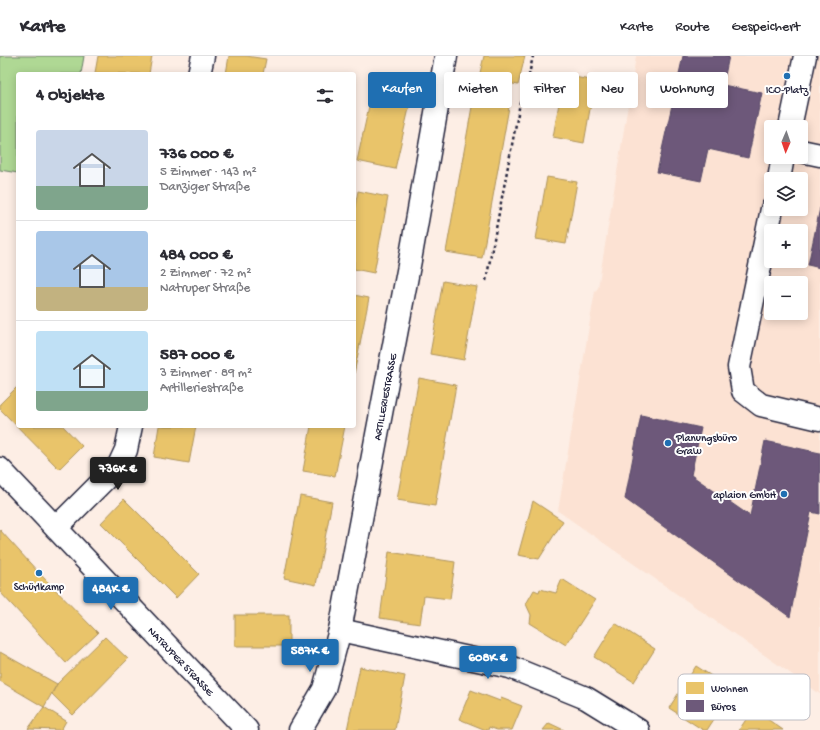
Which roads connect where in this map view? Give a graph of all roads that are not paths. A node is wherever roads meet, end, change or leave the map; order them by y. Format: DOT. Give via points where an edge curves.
graph roads {
  1 [pos="203,56"];
  2 [pos="446,56"];
  3 [pos="805,56"];
  4 [pos="199,72"];
  5 [pos="791,120"];
  6 [pos="808,152"];
  7 [pos="820,155"];
  8 [pos="771,216"];
  9 [pos="820,419"];
  10 [pos="131,428"];
  11 [pos="0,469"];
  12 [pos="56,528"];
  13 [pos="340,630"];
  14 [pos="247,730"];
  15 [pos="300,730"];
  16 [pos="638,730"];
  1 -- 4 [label="street"];
  2 -- 13 [label="street, ARTILLERIESTRASSE"];
  3 -- 5 [label="street"];
  6 -- 7 [label="street"];
  8 -- 9 [label="street" via="739,367 743,391 761,405"];
  10 -- 12 [label="street" via="126,450 119,465"];
  11 -- 12 [label="street, NATRUPER STRASSE"];
  12 -- 14 [label="street, NATRUPER STRASSE"];
  13 -- 15 [label="street, ARTILLERIESTRASSE" via="324,689"];
  13 -- 16 [label="street" via="510,667 586,698"];
}
